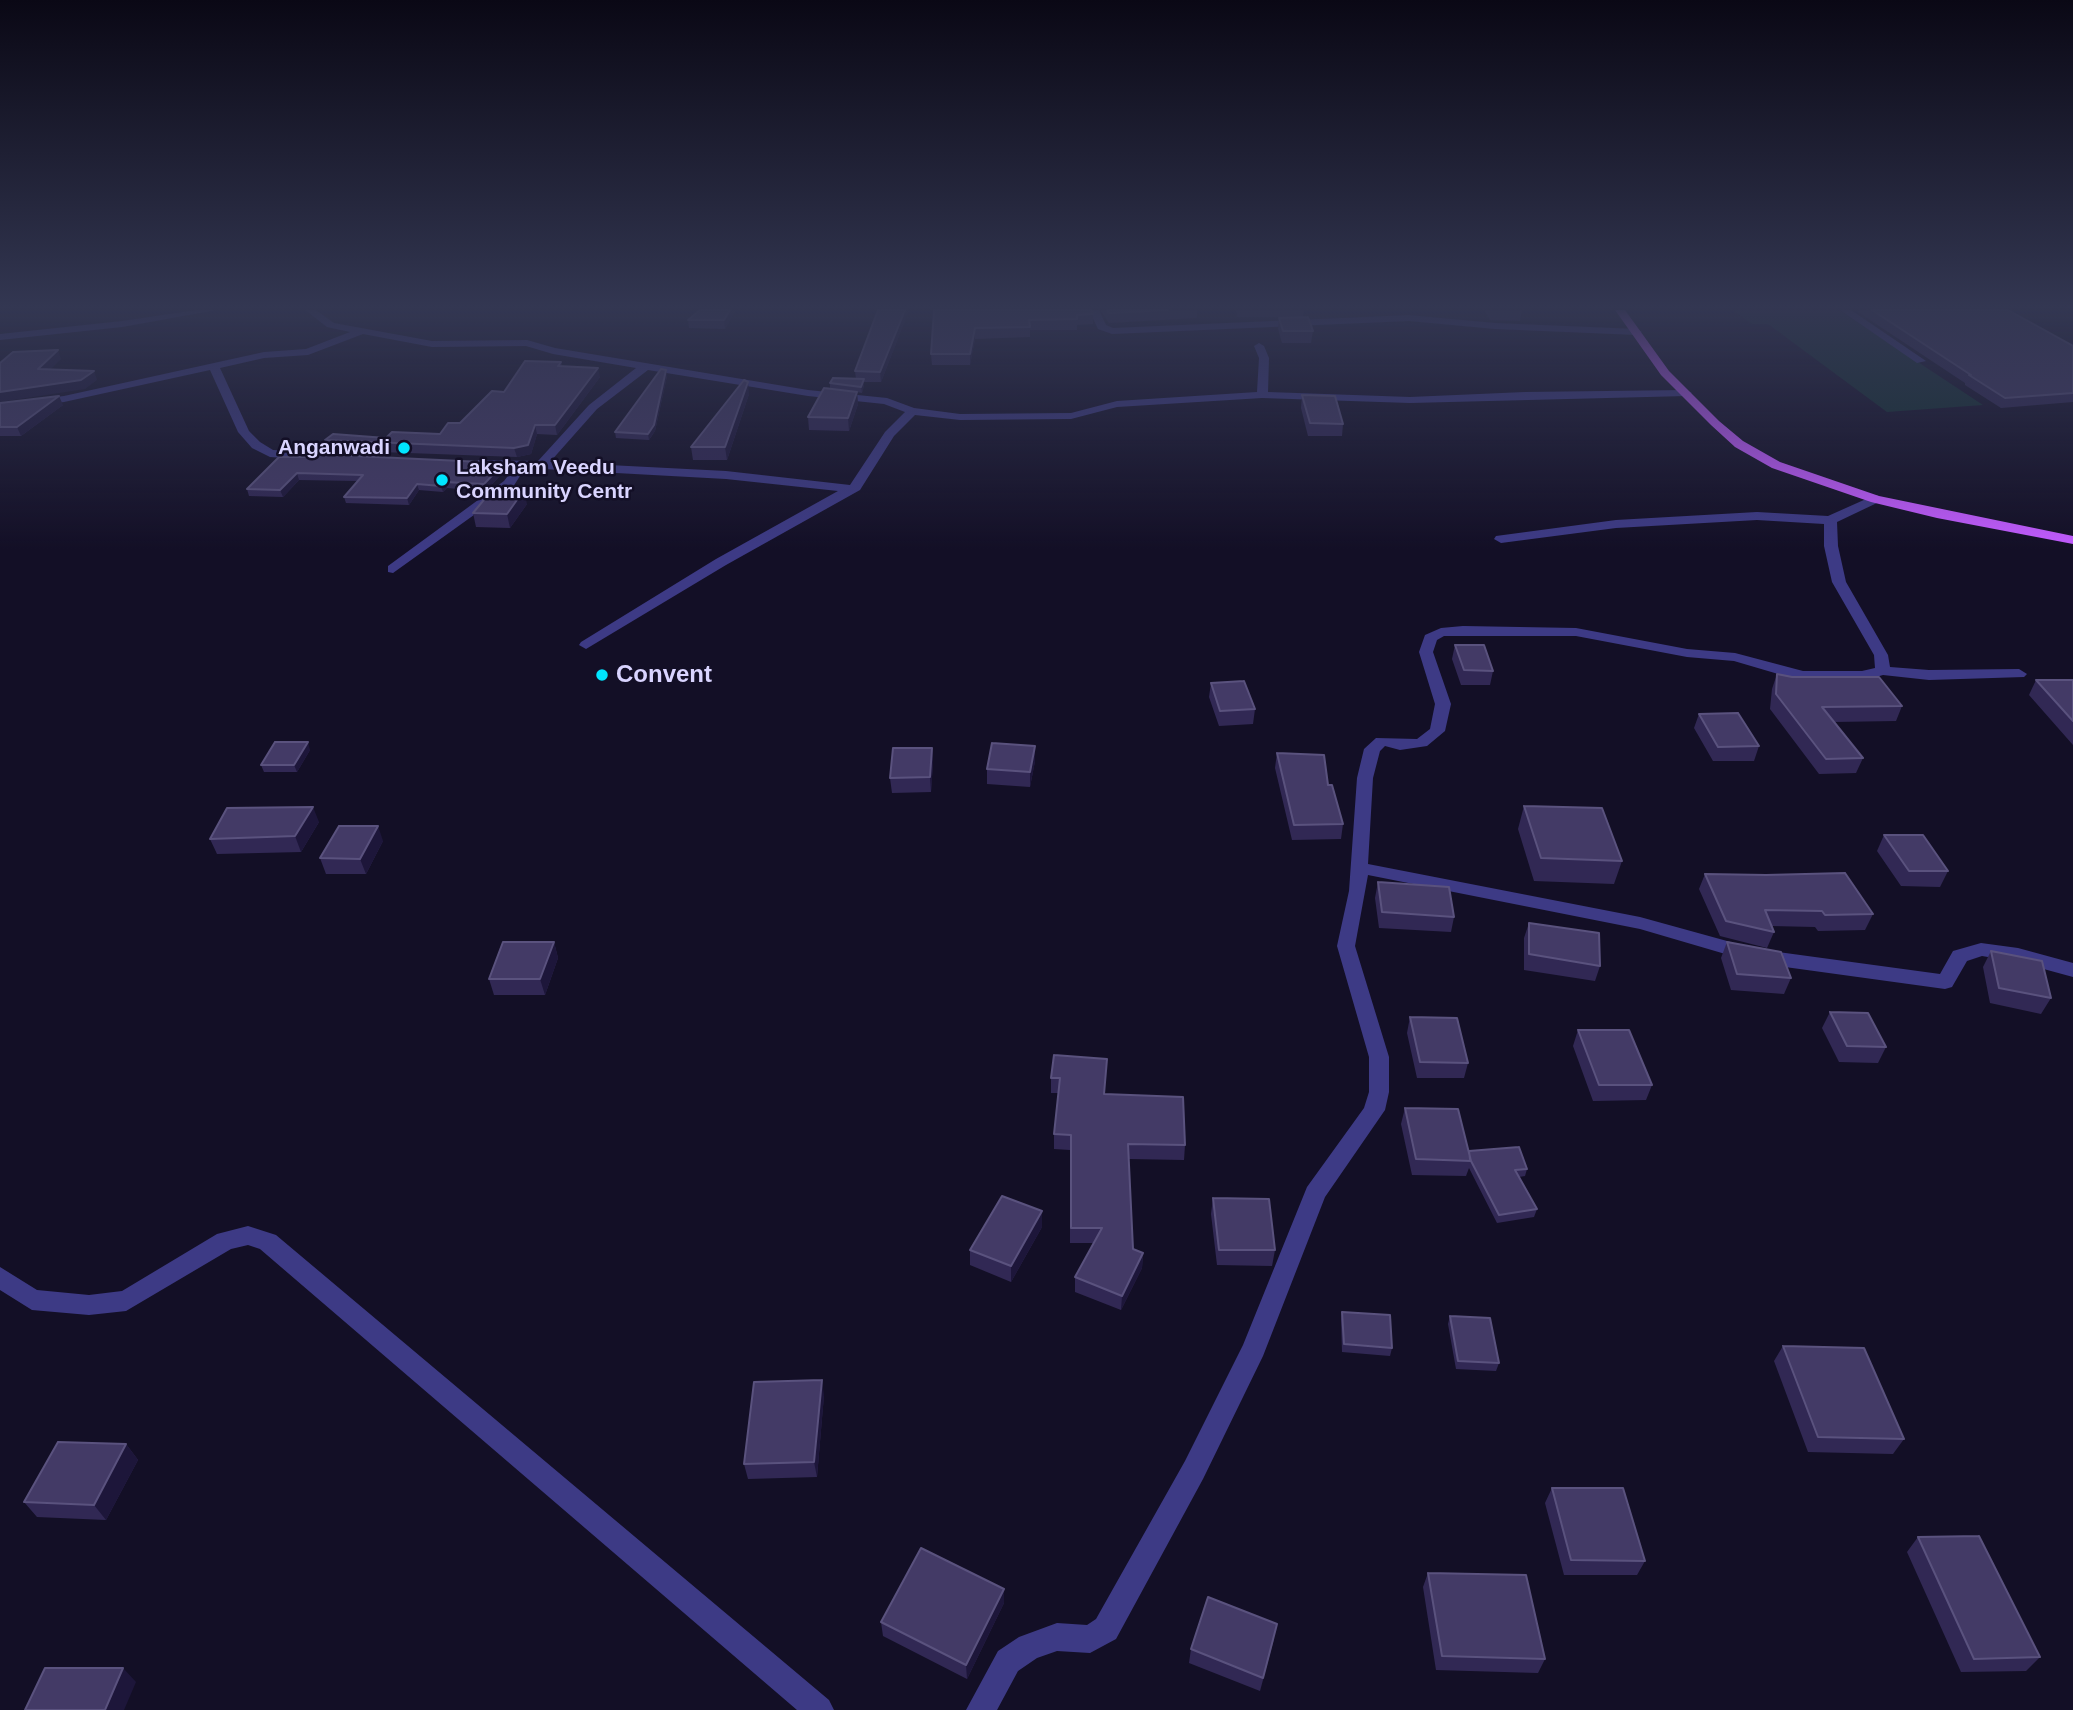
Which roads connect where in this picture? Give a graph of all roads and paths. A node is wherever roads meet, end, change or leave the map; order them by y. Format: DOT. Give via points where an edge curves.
graph roads {
  1 [pos="106,390"];
  2 [pos="225,390"];
  3 [pos="615,390"];
  4 [pos="790,390"];
  5 [pos="1262,390"];
  6 [pos="1683,390"];
  7 [pos="1686,393"];
  8 [pos="1262,395"];
  9 [pos="0,407"];
  10 [pos="912,411"];
  11 [pos="343,457"];
  12 [pos="467,462"];
  13 [pos="522,464"];
  14 [pos="541,465"];
  15 [pos="851,489"];
  16 [pos="1875,499"];
  17 [pos="1830,520"];
  18 [pos="1501,539"];
  19 [pos="2073,540"];
  20 [pos="393,569"];
  21 [pos="586,645"];
  22 [pos="1883,671"];
  23 [pos="2019,674"];
  24 [pos="1360,868"];
  25 [pos="2073,970"];
  26 [pos="0,1277"];
  27 [pos="819,1710"];
  28 [pos="981,1710"];
  1 -- 9 [label="street"];
  2 -- 11 [label="street" via="244,432 270,453"];
  3 -- 14 [label="street" via="593,407"];
  4 -- 10 [label="street" via="877,400"];
  5 -- 8 [label="street"];
  6 -- 7 [label="main road"];
  7 -- 8 [label="street" via="1410,400"];
  7 -- 16 [label="main road" via="1739,444 1776,465"];
  8 -- 10 [label="street" via="1117,404 1072,416 960,417"];
  10 -- 15 [label="street" via="889,434"];
  12 -- 13 [label="street"];
  13 -- 14 [label="street"];
  13 -- 20 [label="street" via="509,484"];
  14 -- 15 [label="street" via="726,475"];
  15 -- 21 [label="street"];
  16 -- 17 [label="street"];
  16 -- 19 [label="main road"];
  17 -- 18 [label="street" via="1757,516 1616,524"];
  17 -- 22 [label="street" via="1839,582 1881,655"];
  22 -- 23 [label="street"];
  22 -- 24 [label="street" via="1863,676 1802,676 1735,657 1687,653 1576,632 1441,632 1430,638 1426,652 1443,704 1437,731 1421,743 1382,741 1372,750 1365,778"];
  24 -- 25 [label="street" via="1640,923 1756,956 1945,982 1961,956 1981,949"];
  24 -- 28 [label="street" via="1346,946 1379,1056 1374,1110 1315,1193 1254,1348 1194,1470 1106,1629 1090,1639 1057,1637 1028,1647 1008,1661"];
  26 -- 27 [label="street" via="32,1300 89,1306 127,1301 225,1241 248,1235 268,1242"];
}
